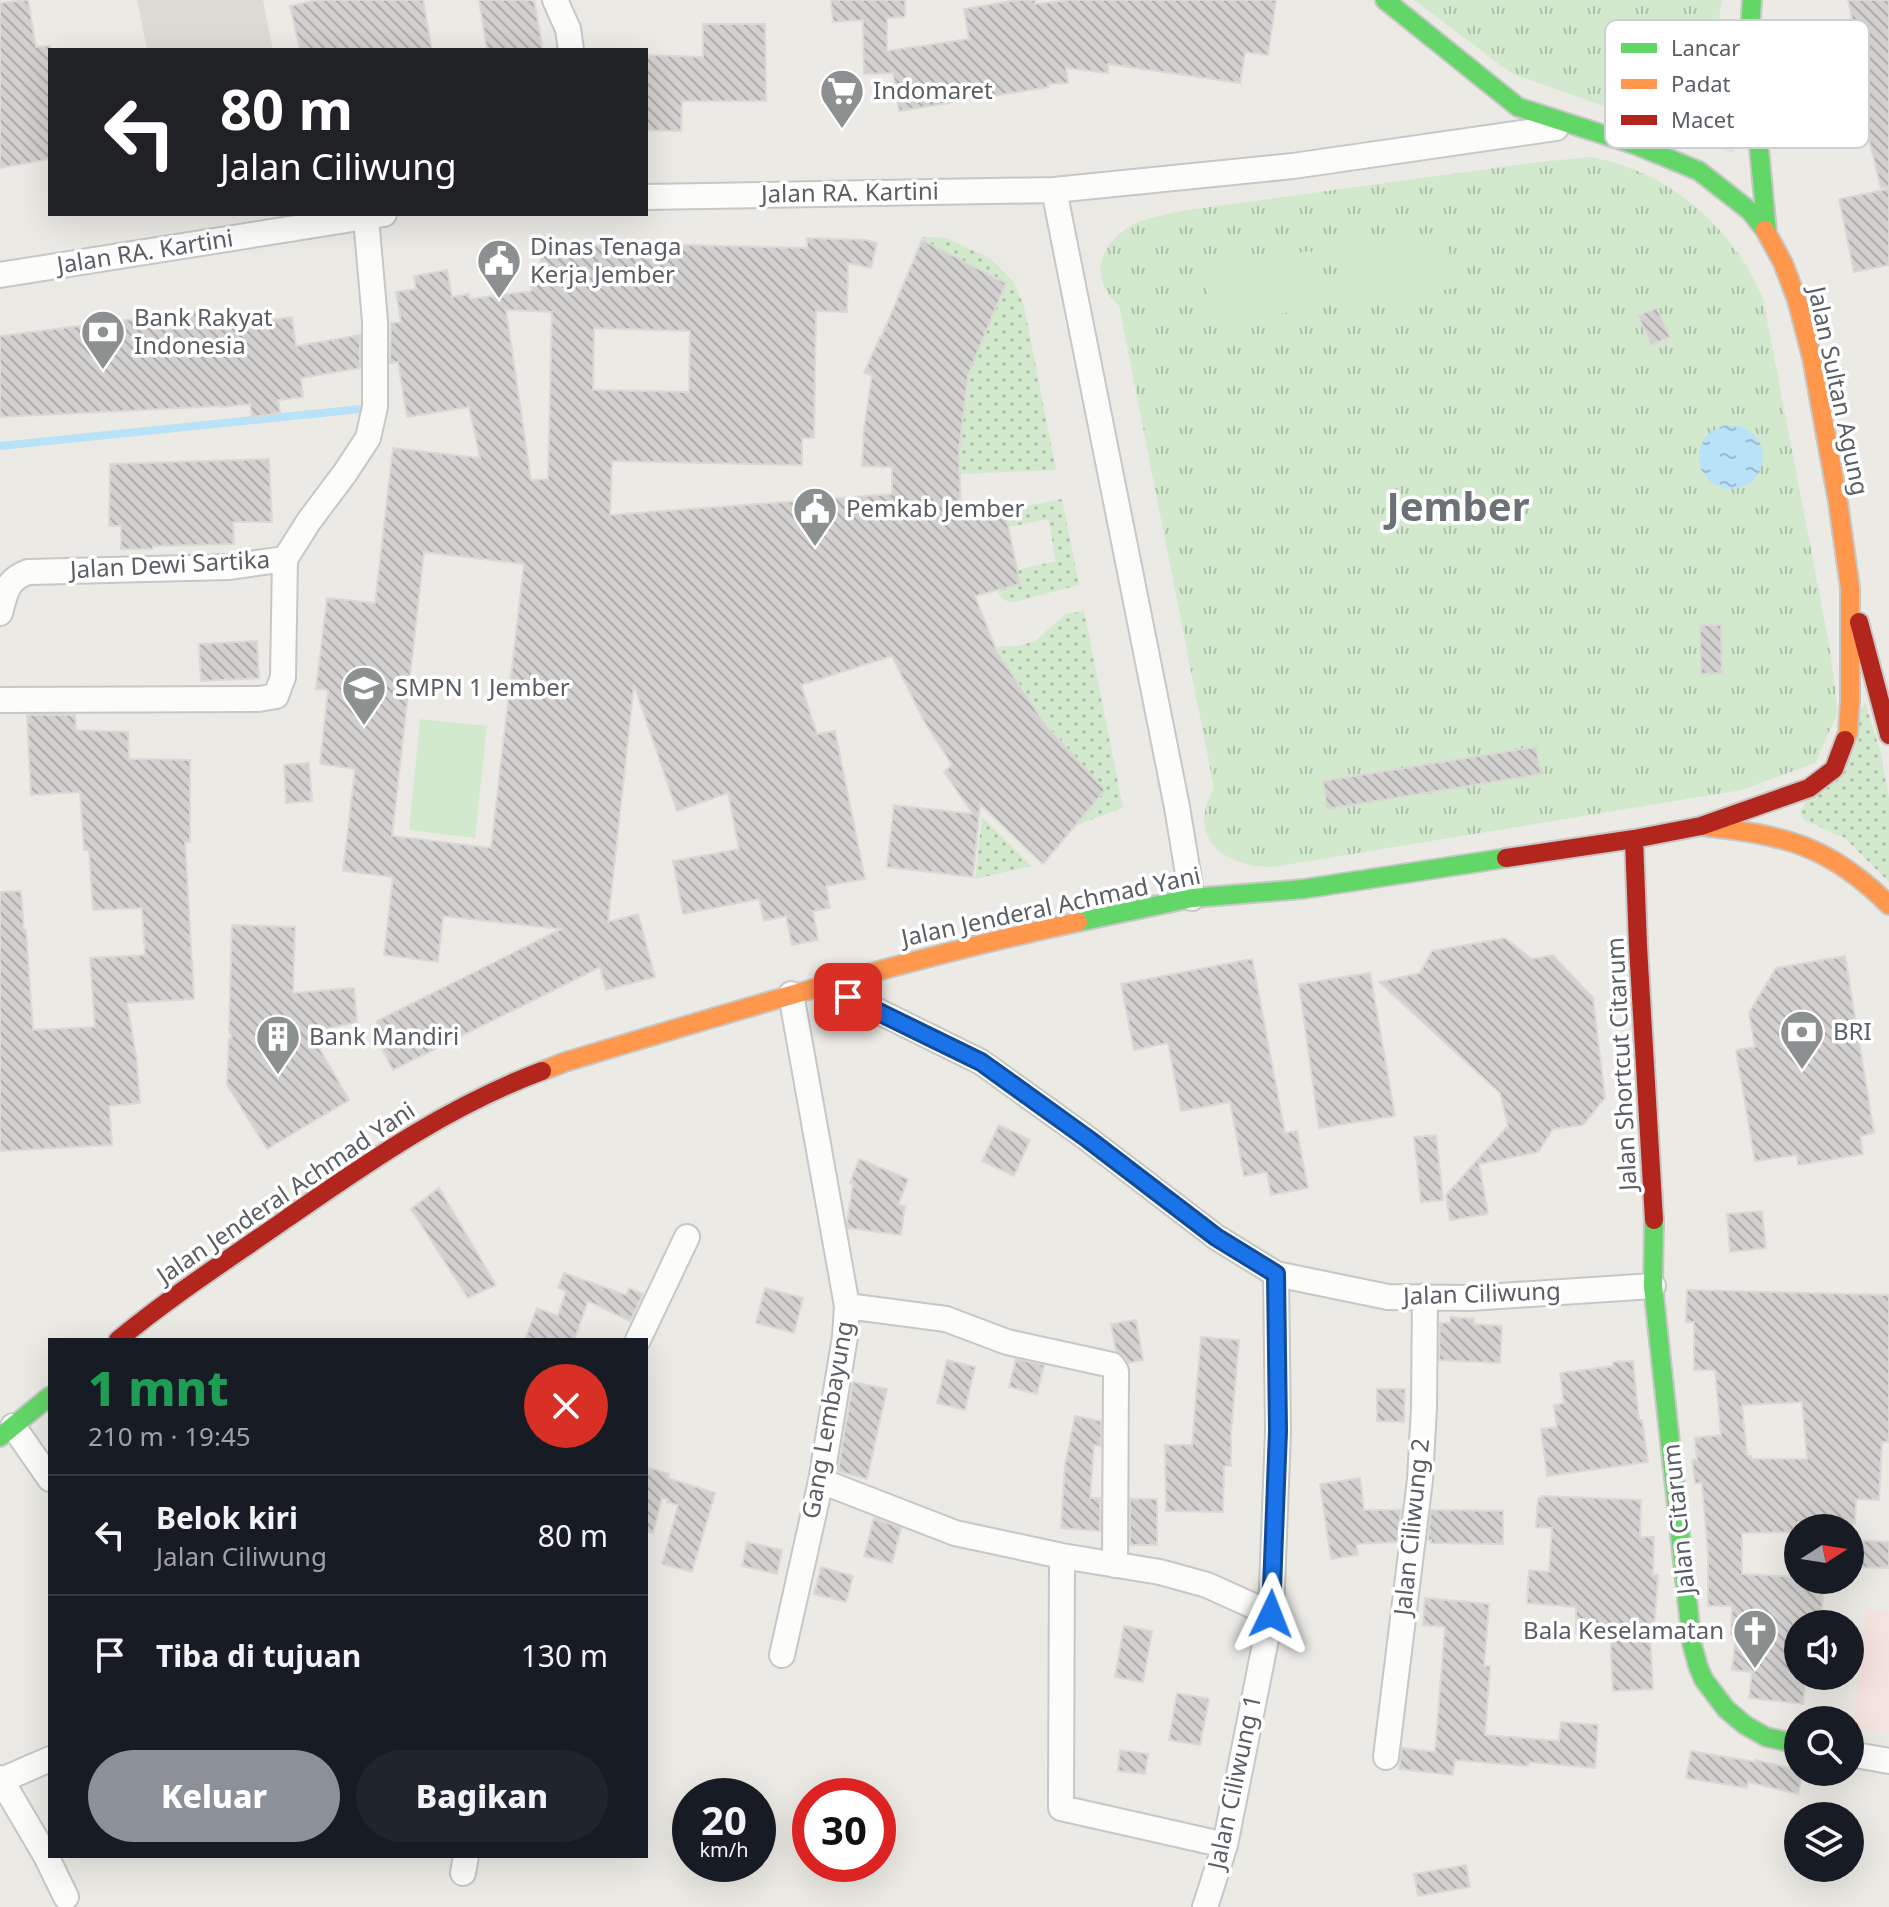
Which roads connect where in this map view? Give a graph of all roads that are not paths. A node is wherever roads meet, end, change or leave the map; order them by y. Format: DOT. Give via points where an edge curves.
graph roads {
  1 [pos="555,0"];
  2 [pos="1385,0"];
  3 [pos="1752,0"];
  4 [pos="1751,20"];
  5 [pos="571,48"];
  6 [pos="1576,126"];
  7 [pos="1605,135"];
  8 [pos="1643,148"];
  9 [pos="1759,148"];
  10 [pos="1054,190"];
  11 [pos="648,197"];
  12 [pos="375,216"];
  13 [pos="1767,232"];
  14 [pos="0,275"];
  15 [pos="285,559"];
  16 [pos="1850,588"];
  17 [pos="0,613"];
  18 [pos="0,700"];
  19 [pos="1889,735"];
  20 [pos="1701,826"];
  21 [pos="1634,839"];
  22 [pos="1192,898"];
  23 [pos="1889,905"];
  24 [pos="823,985"];
  25 [pos="791,994"];
  26 [pos="687,1237"];
  27 [pos="1276,1274"];
  28 [pos="1653,1286"];
  29 [pos="1425,1296"];
  30 [pos="847,1306"];
  31 [pos="132,1336"];
  32 [pos="639,1338"];
  33 [pos="48,1398"];
  34 [pos="7,1432"];
  35 [pos="48,1477"];
  36 [pos="821,1481"];
  37 [pos="1062,1556"];
  38 [pos="1115,1565"];
  39 [pos="1271,1614"];
  40 [pos="782,1655"];
  41 [pos="1784,1741"];
  42 [pos="1386,1757"];
  43 [pos="1864,1757"];
  44 [pos="48,1760"];
  45 [pos="1889,1761"];
  46 [pos="1,1779"];
  47 [pos="1225,1845"];
  48 [pos="66,1897"];
  49 [pos="1205,1907"];
  1 -- 5 [label="street"];
  2 -- 6 [label="main road, Jalan Sultan Agung" via="1518,107"];
  3 -- 4 [label="main road"];
  6 -- 7 [label="main road, Jalan Sultan Agung"];
  6 -- 10 [label="street, Jalan RA. Kartini" via="1293,166"];
  8 -- 13 [label="main road, Jalan Sultan Agung" via="1699,171 1750,211"];
  9 -- 13 [label="main road"];
  10 -- 11 [label="street, Jalan RA. Kartini"];
  10 -- 22 [label="street"];
  12 -- 14 [label="street, Jalan RA. Kartini"];
  12 -- 15 [label="street, Jalan Dewi Sartika" via="375,407 368,438"];
  13 -- 16 [label="main road, Jalan Sultan Agung" via="1797,300 1812,358"];
  15 -- 17 [label="street, Jalan Dewi Sartika" via="229,567 28,572 8,585"];
  15 -- 18 [label="street" via="283,677 276,696"];
  16 -- 19 [label="main road"];
  16 -- 20 [label="main road" via="1848,733 1834,769 1809,788"];
  20 -- 21 [label="main road, Jalan Jenderal Achmad Yani"];
  20 -- 23 [label="main road" via="1776,837 1816,850 1854,872"];
  21 -- 22 [label="main road, Jalan Jenderal Achmad Yani" via="1303,889"];
  21 -- 28 [label="main road, Jalan Shortcut Citarum" via="1654,1202"];
  22 -- 24 [label="main road, Jalan Jenderal Achmad Yani"];
  24 -- 25 [label="main road, Jalan Jenderal Achmad Yani"];
  24 -- 27 [label="street, Jalan Ciliwung" via="981,1062 1216,1237"];
  25 -- 30 [label="street, Gang Lembayung"];
  25 -- 31 [label="main road, Jalan Jenderal Achmad Yani" via="565,1062 474,1100 369,1161 156,1309"];
  26 -- 32 [label="street"];
  27 -- 29 [label="street, Jalan Ciliwung" via="1388,1297"];
  27 -- 39 [label="street, Jalan Ciliwung 1" via="1278,1431"];
  28 -- 29 [label="street, Jalan Ciliwung"];
  28 -- 41 [label="main road, Jalan Citarum" via="1692,1644 1700,1670 1726,1708 1744,1724"];
  29 -- 42 [label="street, Jalan Ciliwung 2" via="1420,1480"];
  30 -- 36 [label="street, Gang Lembayung"];
  30 -- 38 [label="street" via="946,1319 1007,1342 1112,1365"];
  33 -- 34 [label="main road"];
  34 -- 35 [label="street"];
  36 -- 37 [label="street" via="955,1533"];
  36 -- 40 [label="street, Gang Lembayung"];
  37 -- 38 [label="street"];
  37 -- 47 [label="street" via="1061,1808"];
  38 -- 39 [label="street" via="1207,1585"];
  39 -- 47 [label="street, Jalan Ciliwung 1"];
  43 -- 45 [label="street"];
  44 -- 46 [label="street"];
  46 -- 48 [label="street"];
  47 -- 49 [label="street, Jalan Ciliwung 1"];
}
